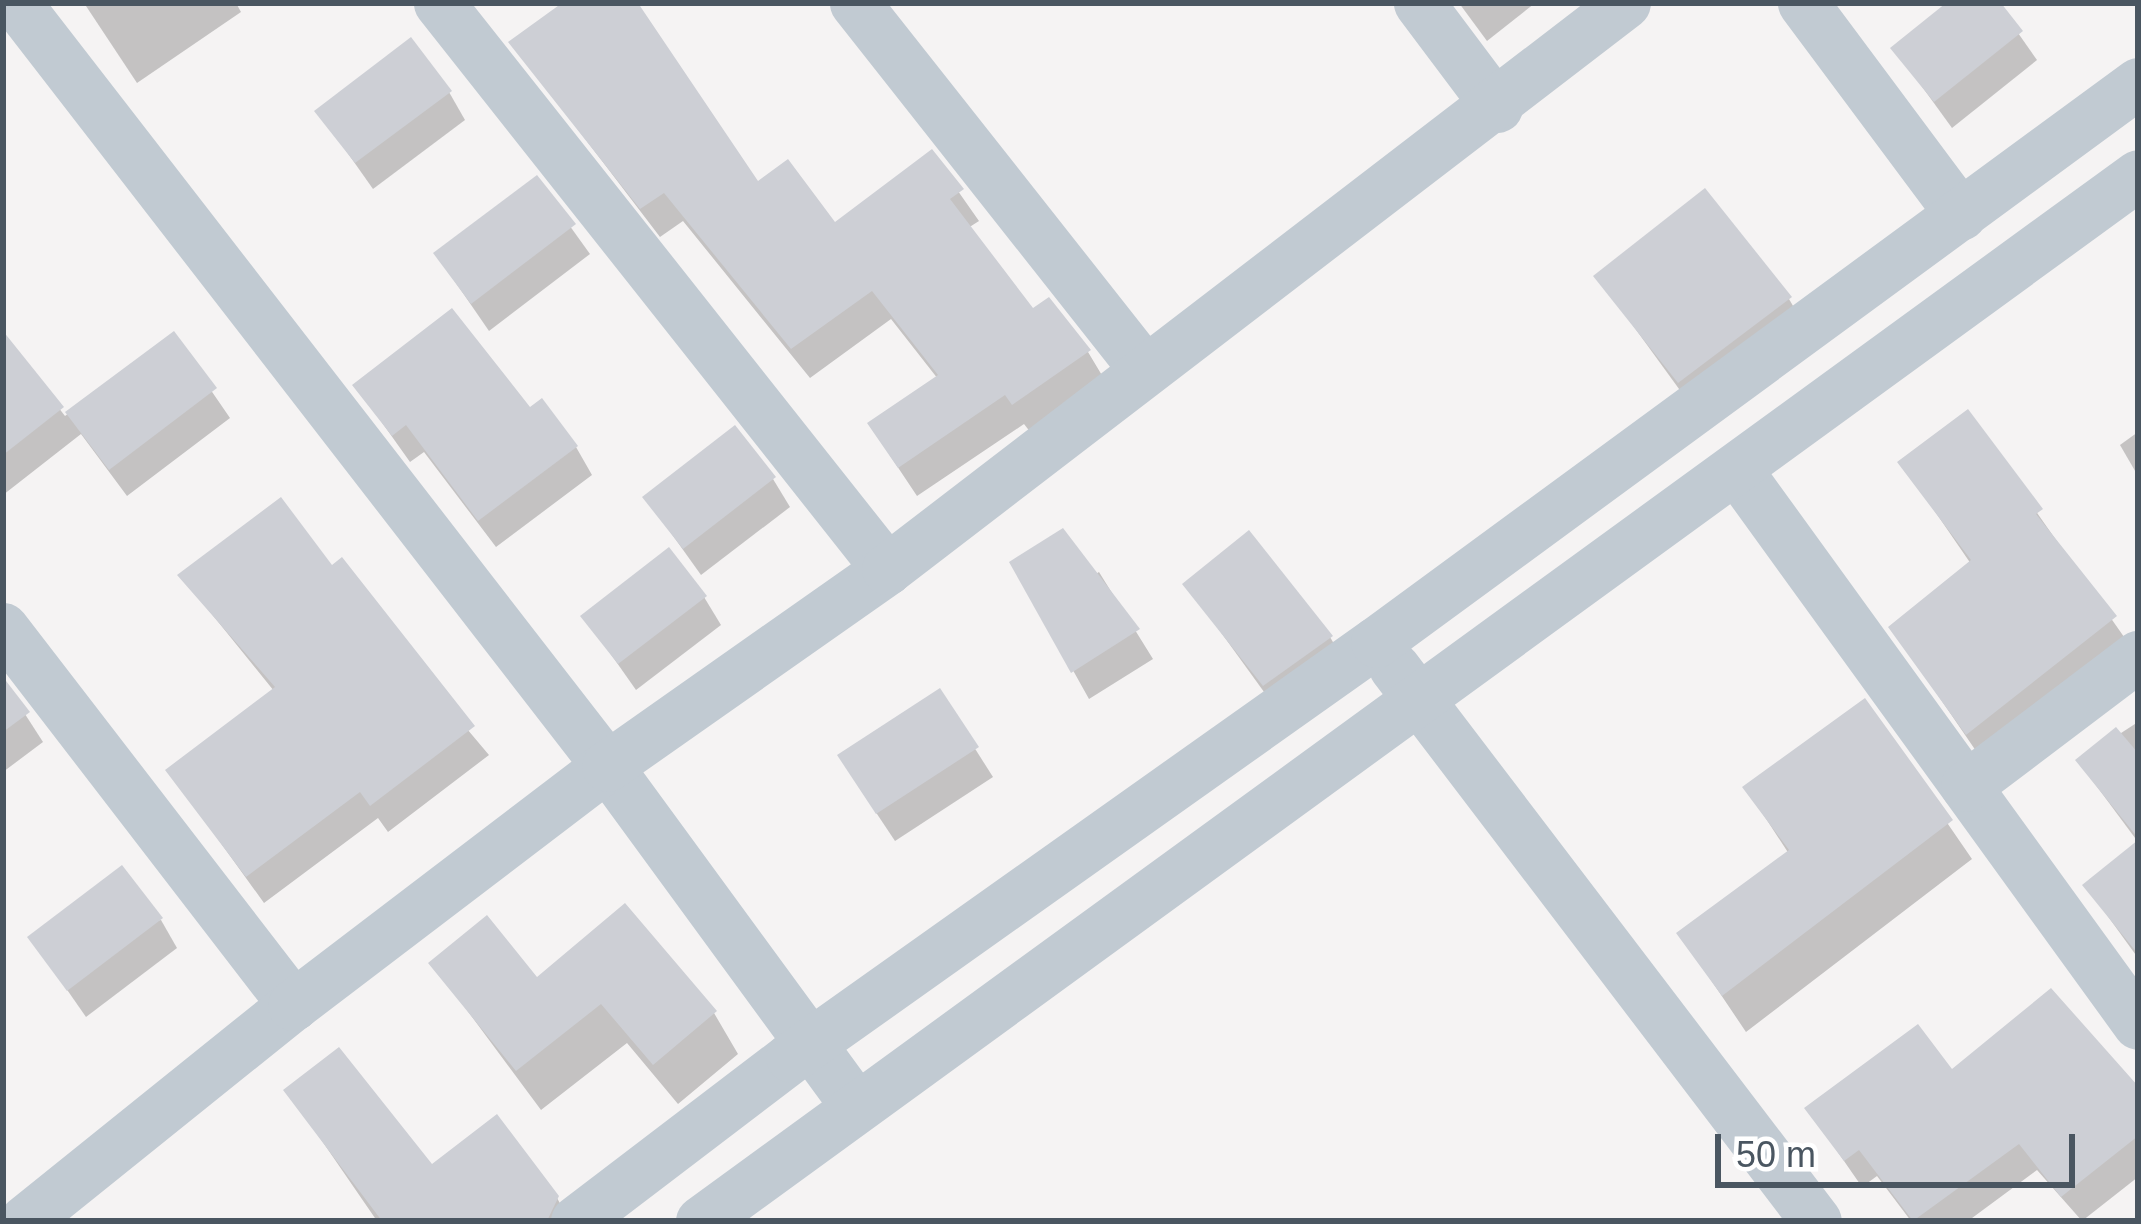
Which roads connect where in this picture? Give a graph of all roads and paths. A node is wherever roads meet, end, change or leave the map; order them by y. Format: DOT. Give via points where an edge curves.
graph roads {
  1 [pos="16,3"];
  2 [pos="440,3"];
  3 [pos="855,3"];
  4 [pos="1419,3"];
  5 [pos="1625,3"];
  6 [pos="1803,3"];
  7 [pos="2138,83"];
  8 [pos="1497,106"];
  9 [pos="2138,175"];
  10 [pos="1961,215"];
  11 [pos="1144,369"];
  12 [pos="1739,473"];
  13 [pos="887,568"];
  14 [pos="3,628"];
  15 [pos="1376,642"];
  16 [pos="2138,656"];
  17 [pos="1415,694"];
  18 [pos="607,766"];
  19 [pos="1966,786"];
  20 [pos="292,1005"];
  21 [pos="2135,1013"];
  22 [pos="812,1042"];
  23 [pos="856,1106"];
  24 [pos="24,1221"];
  25 [pos="576,1221"];
  26 [pos="701,1221"];
  27 [pos="1816,1221"];
  1 -- 18 [label="street"];
  2 -- 13 [label="street"];
  3 -- 11 [label="street"];
  4 -- 8 [label="street"];
  5 -- 8 [label="street"];
  6 -- 10 [label="street"];
  7 -- 10 [label="street"];
  8 -- 11 [label="street"];
  9 -- 12 [label="street"];
  10 -- 15 [label="street"];
  11 -- 13 [label="street"];
  12 -- 17 [label="street"];
  12 -- 19 [label="street"];
  13 -- 18 [label="street"];
  14 -- 20 [label="street"];
  15 -- 17 [label="street"];
  15 -- 22 [label="street"];
  16 -- 19 [label="street"];
  17 -- 23 [label="street"];
  17 -- 27 [label="street"];
  18 -- 20 [label="street"];
  18 -- 22 [label="street"];
  19 -- 21 [label="street"];
  20 -- 24 [label="street"];
  22 -- 23 [label="street"];
  22 -- 25 [label="street"];
  23 -- 26 [label="street"];
}
